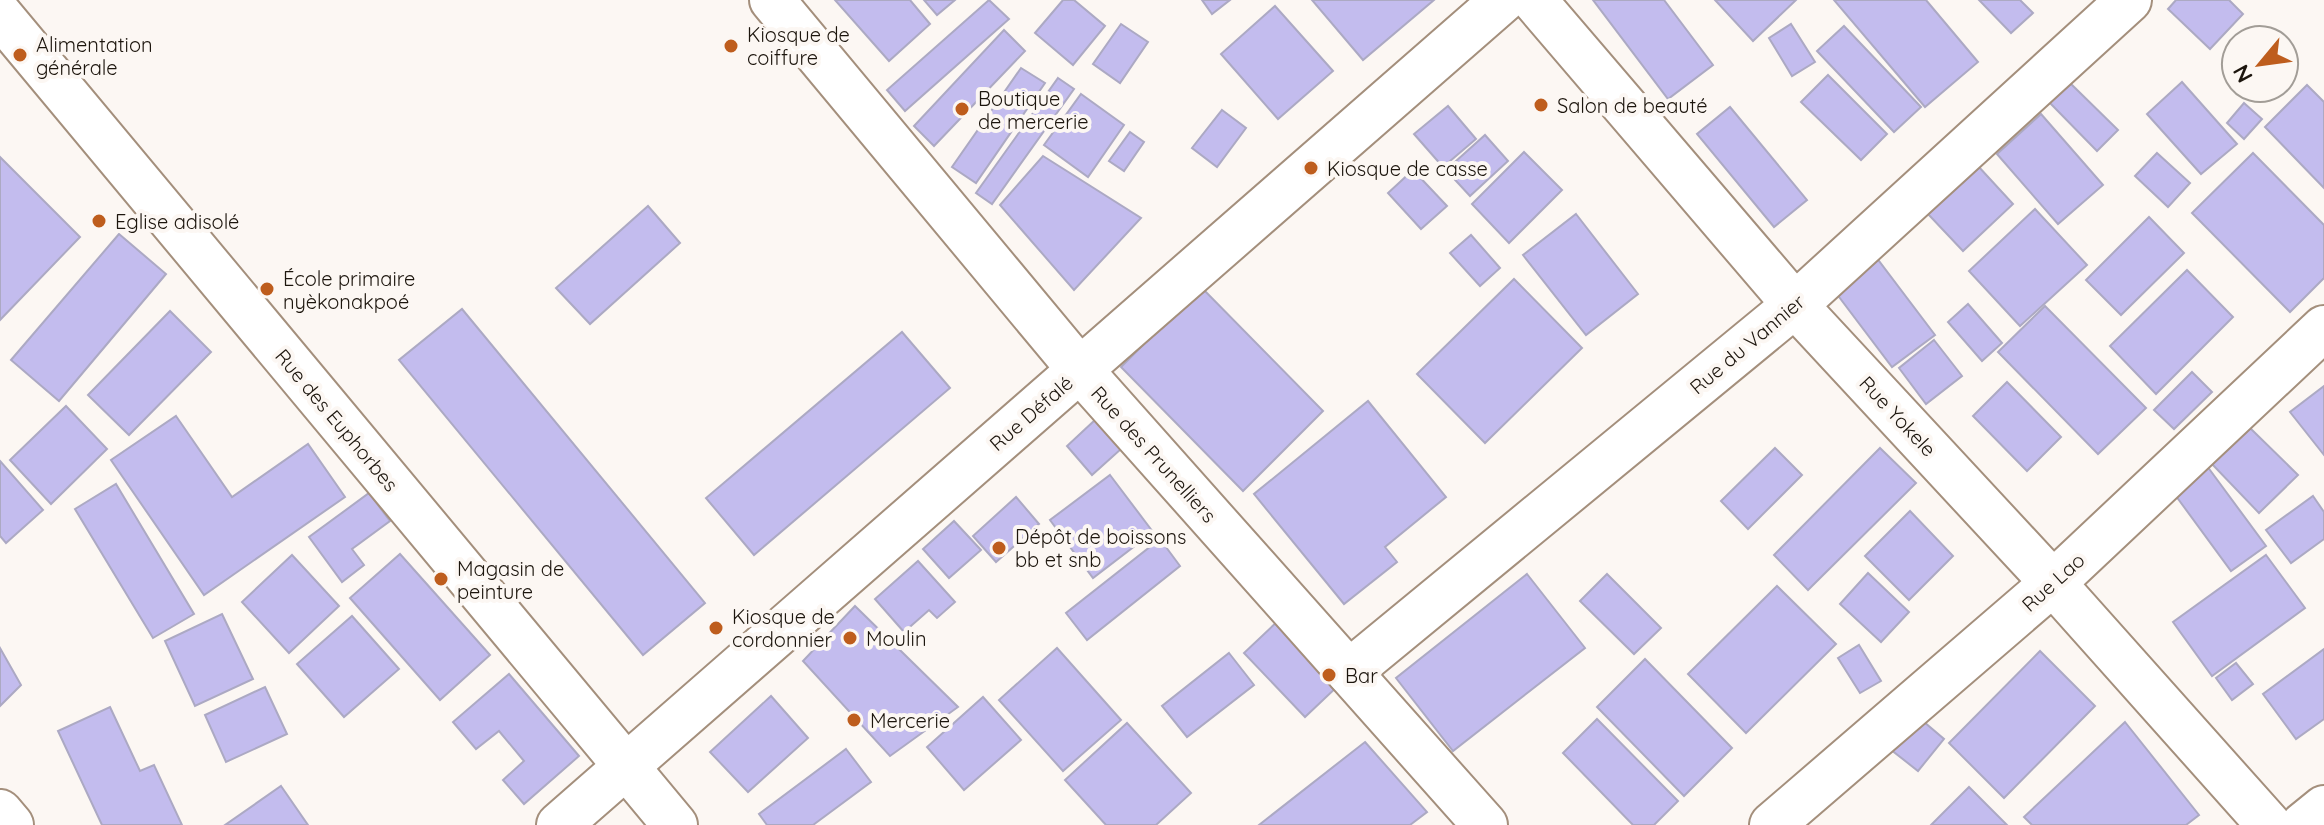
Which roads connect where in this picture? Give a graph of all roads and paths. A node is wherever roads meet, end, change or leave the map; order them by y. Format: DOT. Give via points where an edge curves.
graph roads {
  1 [pos="772,0"];
  2 [pos="1503,0"];
  3 [pos="1534,0"];
  4 [pos="2129,0"];
  5 [pos="0,15"];
  6 [pos="1795,305"];
  7 [pos="2324,328"];
  8 [pos="1080,370"];
  9 [pos="2053,583"];
  10 [pos="1349,672"];
  11 [pos="625,767"];
  12 [pos="2324,808"];
  13 [pos="0,812"];
  14 [pos="11,825"];
  15 [pos="559,825"];
  16 [pos="675,825"];
  17 [pos="1485,825"];
  18 [pos="1772,825"];
  19 [pos="2269,825"];
  20 [pos="2303,825"];
  1 -- 8 [label="street, Rue des Prunelliers"];
  2 -- 8 [label="street, Rue Défalé"];
  3 -- 6 [label="street, Rue Yokele"];
  4 -- 6 [label="street, Rue du Vannier"];
  5 -- 11 [label="street, Rue des Euphorbes"];
  6 -- 9 [label="street, Rue Yokele"];
  6 -- 10 [label="street, Rue du Vannier"];
  7 -- 9 [label="street, Rue Lao"];
  8 -- 10 [label="street, Rue des Prunelliers"];
  8 -- 11 [label="street, Rue Défalé"];
  9 -- 18 [label="street, Rue Lao"];
  9 -- 19 [label="street, Rue Yokele"];
  10 -- 17 [label="street, Rue des Prunelliers"];
  11 -- 15 [label="street, Rue Défalé"];
  11 -- 16 [label="street, Rue des Euphorbes"];
  12 -- 20 [label="street"];
  13 -- 14 [label="street"];
}
